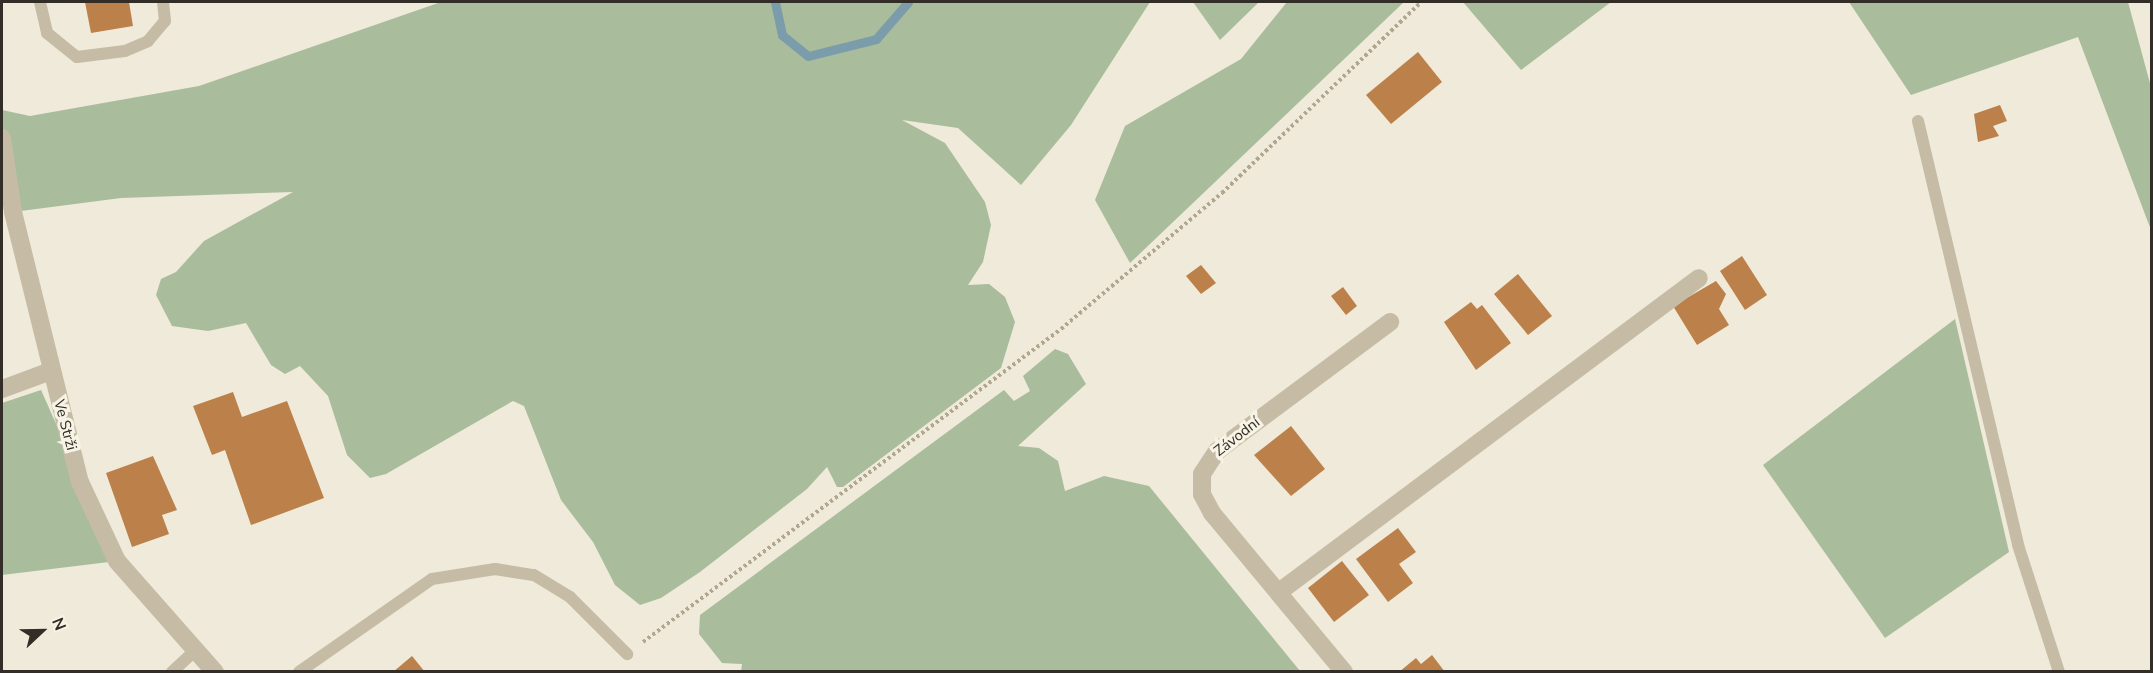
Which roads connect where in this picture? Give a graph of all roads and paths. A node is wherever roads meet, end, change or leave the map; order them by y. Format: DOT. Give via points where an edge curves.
graph roads {
  1 [pos="40,2"];
  2 [pos="163,2"];
  3 [pos="1421,2"];
  4 [pos="1918,122"];
  5 [pos="2,138"];
  6 [pos="1699,278"];
  7 [pos="1390,322"];
  8 [pos="51,371"];
  9 [pos="2,389"];
  10 [pos="1279,592"];
  11 [pos="197,649"];
  12 [pos="627,654"];
  13 [pos="172,672"];
  14 [pos="215,672"];
  15 [pos="299,672"];
  16 [pos="1344,672"];
  17 [pos="2059,672"];
  1 -- 2 [label="lane" via="47,33 63,51 99,57 148,41 165,21"];
  3 -- 12 [label="path" via="1222,193 1061,329"];
  4 -- 17 [label="lane" via="2018,545"];
  5 -- 8 [label="street, Ve Strži" via="13,212"];
  6 -- 10 [label="street"];
  7 -- 10 [label="street, Závodní" via="1207,462 1202,494 1212,513"];
  8 -- 9 [label="street"];
  8 -- 11 [label="street, Ve Strži" via="80,482 117,561"];
  10 -- 16 [label="street, Závodní"];
  11 -- 13 [label="lane"];
  11 -- 14 [label="street, Ve Strži"];
  12 -- 15 [label="lane" via="570,597 534,575 495,569 432,579"];
}
